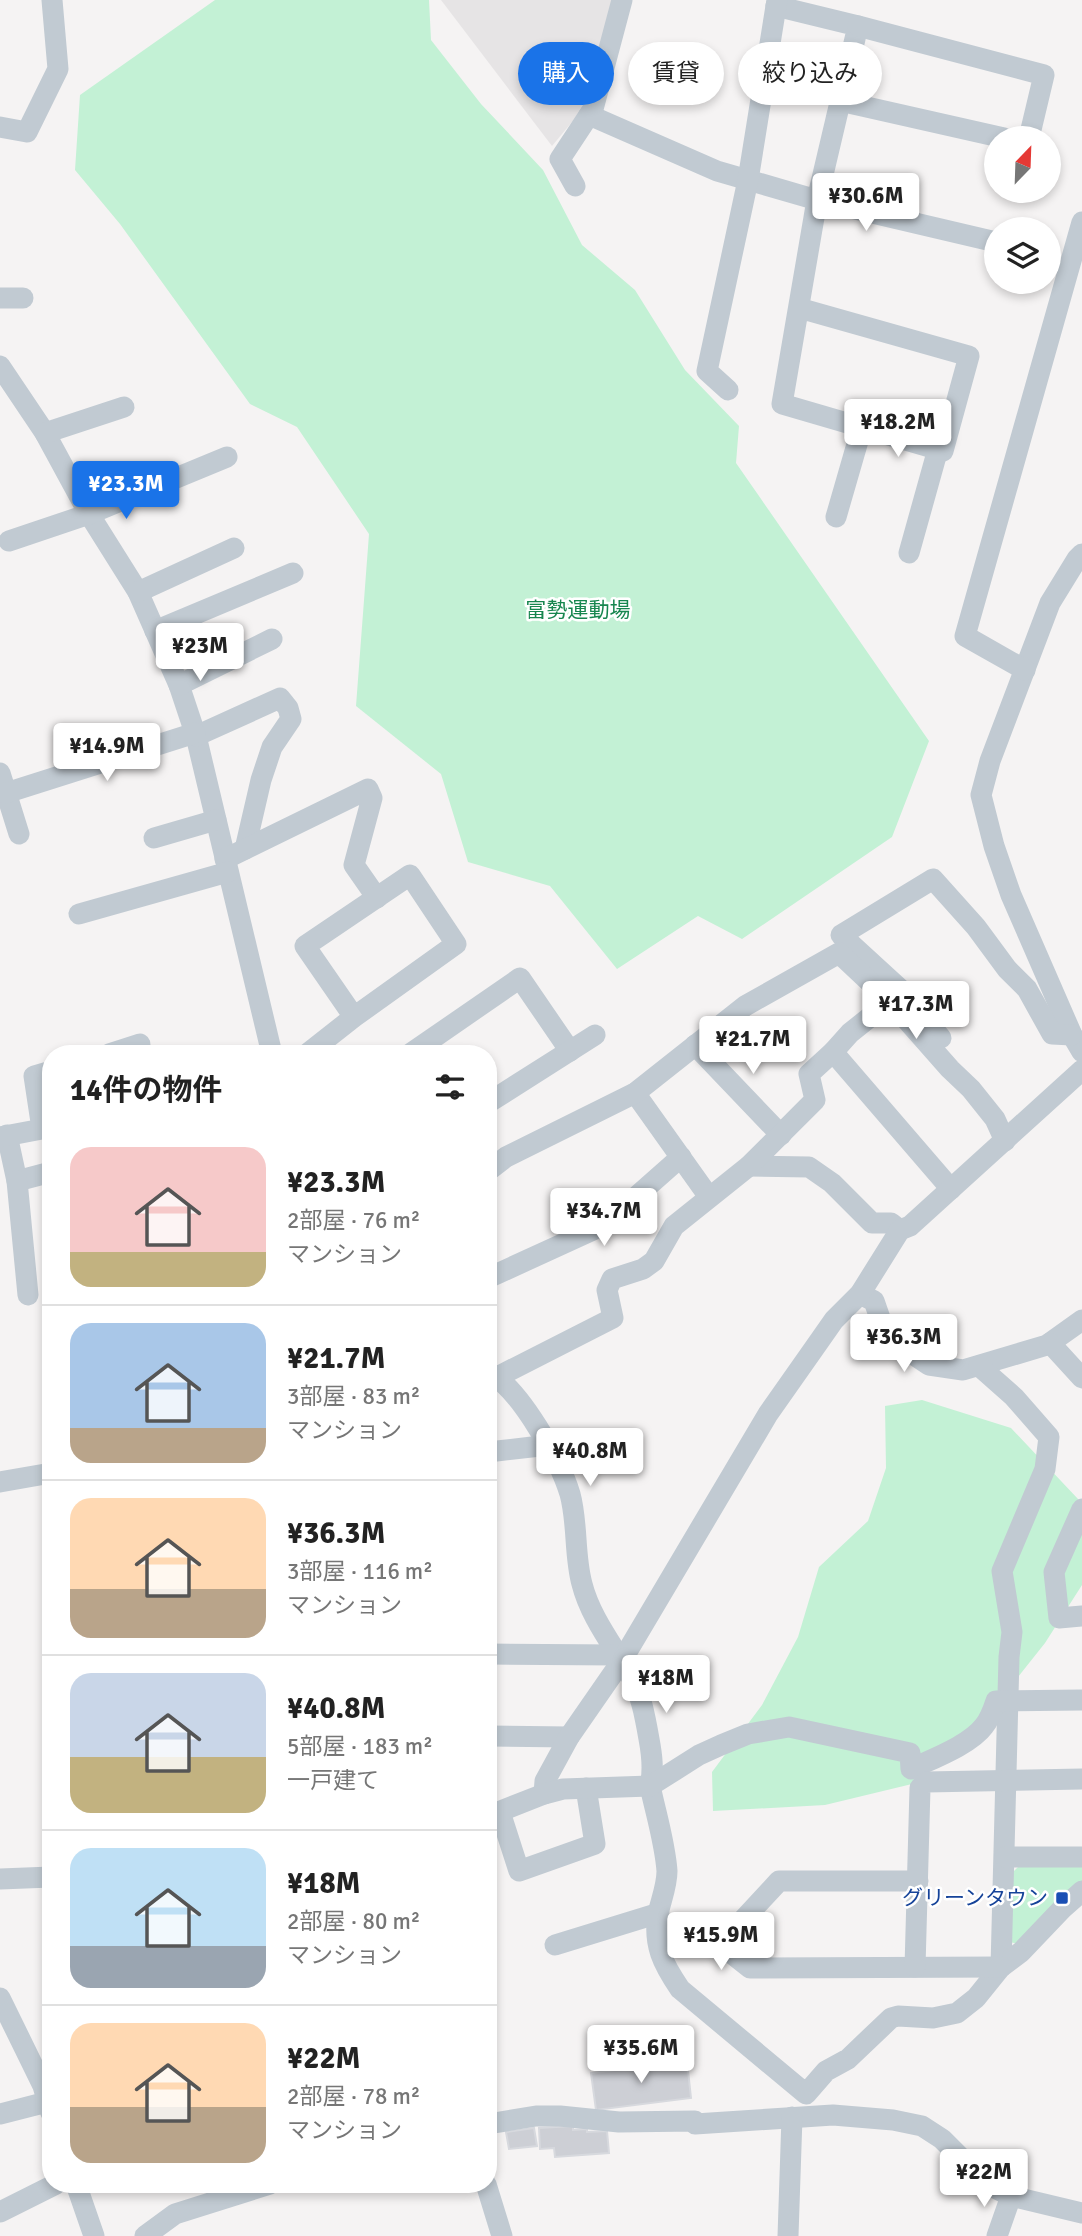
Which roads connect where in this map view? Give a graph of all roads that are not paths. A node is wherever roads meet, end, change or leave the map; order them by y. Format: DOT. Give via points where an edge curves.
graph roads {
  1 [pos="51,0"];
  2 [pos="622,0"];
  3 [pos="777,3"];
  4 [pos="858,26"];
  5 [pos="854,42"];
  6 [pos="839,105"];
  7 [pos="858,105"];
  8 [pos="589,116"];
  9 [pos="1032,126"];
  10 [pos="0,127"];
  11 [pos="984,133"];
  12 [pos="748,180"];
  13 [pos="575,186"];
  14 [pos="817,200"];
  15 [pos="1082,222"];
  16 [pos="984,240"];
  17 [pos="23,298"];
  18 [pos="0,299"];
  19 [pos="799,308"];
  20 [pos="0,366"];
  21 [pos="728,390"];
  22 [pos="124,407"];
  23 [pos="862,427"];
  24 [pos="45,433"];
  25 [pos="938,449"];
  26 [pos="228,457"];
  27 [pos="89,514"];
  28 [pos="836,517"];
  29 [pos="9,541"];
  30 [pos="234,548"];
  31 [pos="909,553"];
  32 [pos="1082,554"];
  33 [pos="293,573"];
  34 [pos="138,592"];
  35 [pos="155,631"];
  36 [pos="272,639"];
  37 [pos="1025,670"];
  38 [pos="179,685"];
  39 [pos="196,735"];
  40 [pos="3,783"];
  41 [pos="216,820"];
  42 [pos="19,834"];
  43 [pos="154,838"];
  44 [pos="244,849"];
  45 [pos="227,866"];
  46 [pos="377,898"];
  47 [pos="79,914"];
  48 [pos="890,1001"];
  49 [pos="354,1017"];
  50 [pos="595,1035"];
  51 [pos="140,1044"];
  52 [pos="1077,1044"];
  53 [pos="137,1045"];
  54 [pos="270,1045"];
  55 [pos="318,1045"];
  56 [pos="422,1045"];
  57 [pos="695,1045"];
  58 [pos="570,1051"];
  59 [pos="834,1052"];
  60 [pos="1082,1070"];
  61 [pos="42,1074"];
  62 [pos="635,1093"];
  63 [pos="497,1097"];
  64 [pos="781,1135"];
  65 [pos="1011,1135"];
  66 [pos="3,1136"];
  67 [pos="681,1157"];
  68 [pos="497,1164"];
  69 [pos="749,1166"];
  70 [pos="42,1174"];
  71 [pos="17,1181"];
  72 [pos="951,1189"];
  73 [pos="709,1197"];
  74 [pos="900,1230"];
  75 [pos="497,1274"];
  76 [pos="860,1294"];
  77 [pos="27,1295"];
  78 [pos="1082,1320"];
  79 [pos="1050,1343"];
  80 [pos="979,1366"];
  81 [pos="497,1373"];
  82 [pos="1082,1378"];
  83 [pos="497,1379"];
  84 [pos="548,1444"];
  85 [pos="497,1451"];
  86 [pos="42,1475"];
  87 [pos="0,1482"];
  88 [pos="1082,1508"];
  89 [pos="1082,1616"];
  90 [pos="497,1654"];
  91 [pos="620,1658"];
  92 [pos="1082,1700"];
  93 [pos="1008,1701"];
  94 [pos="497,1736"];
  95 [pos="569,1737"];
  96 [pos="1082,1779"];
  97 [pos="1007,1780"];
  98 [pos="650,1786"];
  99 [pos="586,1788"];
  100 [pos="544,1794"];
  101 [pos="497,1813"];
  102 [pos="497,1821"];
  103 [pos="1005,1857"];
  104 [pos="1082,1857"];
  105 [pos="42,1877"];
  106 [pos="0,1879"];
  107 [pos="918,1881"];
  108 [pos="1082,1891"];
  109 [pos="659,1913"];
  110 [pos="555,1945"];
  111 [pos="915,1967"];
  112 [pos="1001,1967"];
  113 [pos="0,1998"];
  114 [pos="42,2084"];
  115 [pos="806,2094"];
  116 [pos="42,2108"];
  117 [pos="0,2114"];
  118 [pos="833,2115"];
  119 [pos="792,2117"];
  120 [pos="497,2122"];
  121 [pos="42,2191"];
  122 [pos="79,2193"];
  123 [pos="242,2193"];
  124 [pos="489,2193"];
  125 [pos="1011,2196"];
  126 [pos="0,2212"];
  127 [pos="1082,2213"];
  128 [pos="94,2236"];
  129 [pos="145,2236"];
  130 [pos="502,2236"];
  131 [pos="788,2236"];
  132 [pos="997,2236"];
  1 -- 10 [label="street" via="58,69 27,132"];
  2 -- 8 [label="street"];
  3 -- 4 [label="street"];
  3 -- 12 [label="street"];
  4 -- 5 [label="street"];
  4 -- 9 [label="street" via="1044,75"];
  6 -- 14 [label="street"];
  7 -- 11 [label="street"];
  8 -- 12 [label="street"];
  8 -- 13 [label="street" via="560,159"];
  12 -- 14 [label="street"];
  12 -- 21 [label="street" via="707,372"];
  14 -- 16 [label="street"];
  14 -- 19 [label="street"];
  15 -- 37 [label="street" via="965,636"];
  17 -- 18 [label="street"];
  19 -- 23 [label="street" via="782,404"];
  19 -- 25 [label="street" via="969,356 943,451"];
  20 -- 24 [label="street"];
  22 -- 24 [label="street"];
  23 -- 25 [label="street"];
  23 -- 28 [label="street"];
  24 -- 27 [label="street"];
  25 -- 31 [label="street"];
  26 -- 27 [label="street"];
  27 -- 29 [label="street"];
  27 -- 34 [label="street"];
  30 -- 34 [label="street"];
  32 -- 37 [label="street" via="1050,603"];
  33 -- 35 [label="street"];
  34 -- 35 [label="street"];
  35 -- 38 [label="street"];
  36 -- 38 [label="street"];
  37 -- 52 [label="street" via="981,795 1011,895"];
  38 -- 39 [label="street"];
  39 -- 40 [label="street"];
  39 -- 41 [label="street"];
  39 -- 44 [label="street" via="280,698 289,708 290,719 272,747 261,780"];
  40 -- 42 [label="street"];
  41 -- 43 [label="street"];
  41 -- 45 [label="street"];
  44 -- 45 [label="street"];
  44 -- 46 [label="street" via="368,789 372,798 354,865"];
  45 -- 47 [label="street"];
  45 -- 54 [label="street"];
  46 -- 49 [label="street" via="305,946"];
  46 -- 49 [label="street" via="410,875 456,944"];
  48 -- 57 [label="street" via="839,953 745,1006"];
  48 -- 59 [label="street"];
  48 -- 65 [label="street"];
  49 -- 55 [label="street"];
  50 -- 58 [label="street"];
  51 -- 53 [label="street"];
  52 -- 65 [label="street" via="1052,1034 1027,989 933,879 841,935 900,989 981,1080 1011,1116"];
  56 -- 58 [label="street" via="520,978"];
  57 -- 62 [label="street"];
  57 -- 64 [label="street"];
  58 -- 63 [label="street"];
  59 -- 64 [label="street" via="809,1074 815,1100"];
  59 -- 72 [label="street"];
  60 -- 65 [label="street"];
  61 -- 66 [label="street" via="34,1076 41,1129"];
  62 -- 67 [label="street"];
  62 -- 68 [label="street"];
  64 -- 69 [label="street"];
  65 -- 72 [label="street"];
  66 -- 71 [label="street"];
  67 -- 73 [label="street"];
  67 -- 75 [label="street" via="604,1225"];
  69 -- 73 [label="street"];
  69 -- 74 [label="street" via="809,1167 872,1223 891,1223"];
  70 -- 71 [label="street"];
  71 -- 77 [label="street"];
  72 -- 74 [label="street"];
  73 -- 81 [label="street" via="674,1226 654,1261 612,1279 607,1290 613,1318"];
  74 -- 76 [label="street"];
  76 -- 80 [label="street" via="874,1301 882,1324 902,1348 929,1365 963,1370"];
  76 -- 91 [label="street" via="834,1320 768,1415"];
  78 -- 79 [label="street"];
  79 -- 80 [label="street"];
  79 -- 82 [label="street"];
  80 -- 93 [label="street" via="1049,1437 1045,1469 1002,1571 1012,1632"];
  83 -- 84 [label="street" via="515,1396"];
  84 -- 85 [label="street"];
  84 -- 91 [label="street" via="570,1495 581,1583"];
  86 -- 87 [label="street"];
  88 -- 89 [label="street" via="1054,1572 1059,1618"];
  90 -- 91 [label="street"];
  91 -- 95 [label="street"];
  91 -- 98 [label="street" via="646,1722 652,1757"];
  92 -- 93 [label="street"];
  93 -- 97 [label="street"];
  93 -- 98 [label="street" via="996,1701 983,1729 969,1740 911,1769 910,1753 789,1727 748,1734 721,1745"];
  94 -- 95 [label="street"];
  95 -- 100 [label="street" via="545,1781"];
  96 -- 97 [label="street"];
  97 -- 103 [label="street"];
  97 -- 107 [label="street" via="926,1782 920,1788"];
  98 -- 99 [label="street"];
  98 -- 109 [label="street" via="667,1874"];
  99 -- 100 [label="street"];
  99 -- 102 [label="street" via="595,1844 519,1871"];
  100 -- 101 [label="street"];
  103 -- 104 [label="street"];
  103 -- 112 [label="street"];
  105 -- 106 [label="street"];
  107 -- 111 [label="street"];
  107 -- 111 [label="street" via="779,1881 730,1934 731,1953 750,1968"];
  108 -- 112 [label="street"];
  109 -- 110 [label="street"];
  109 -- 115 [label="street" via="658,1948 664,1967 680,1989"];
  111 -- 112 [label="street"];
  112 -- 115 [label="street" via="957,2013 891,2018 848,2059 826,2071"];
  113 -- 114 [label="street"];
  115 -- 118 [label="street"];
  116 -- 117 [label="street"];
  118 -- 119 [label="street"];
  118 -- 125 [label="street" via="922,2126 942,2139 987,2184"];
  119 -- 120 [label="street" via="695,2124 536,2116"];
  119 -- 131 [label="street"];
  121 -- 126 [label="street"];
  122 -- 128 [label="street"];
  123 -- 129 [label="street" via="175,2214"];
  124 -- 130 [label="street"];
  125 -- 127 [label="street"];
  125 -- 132 [label="street"];
}
